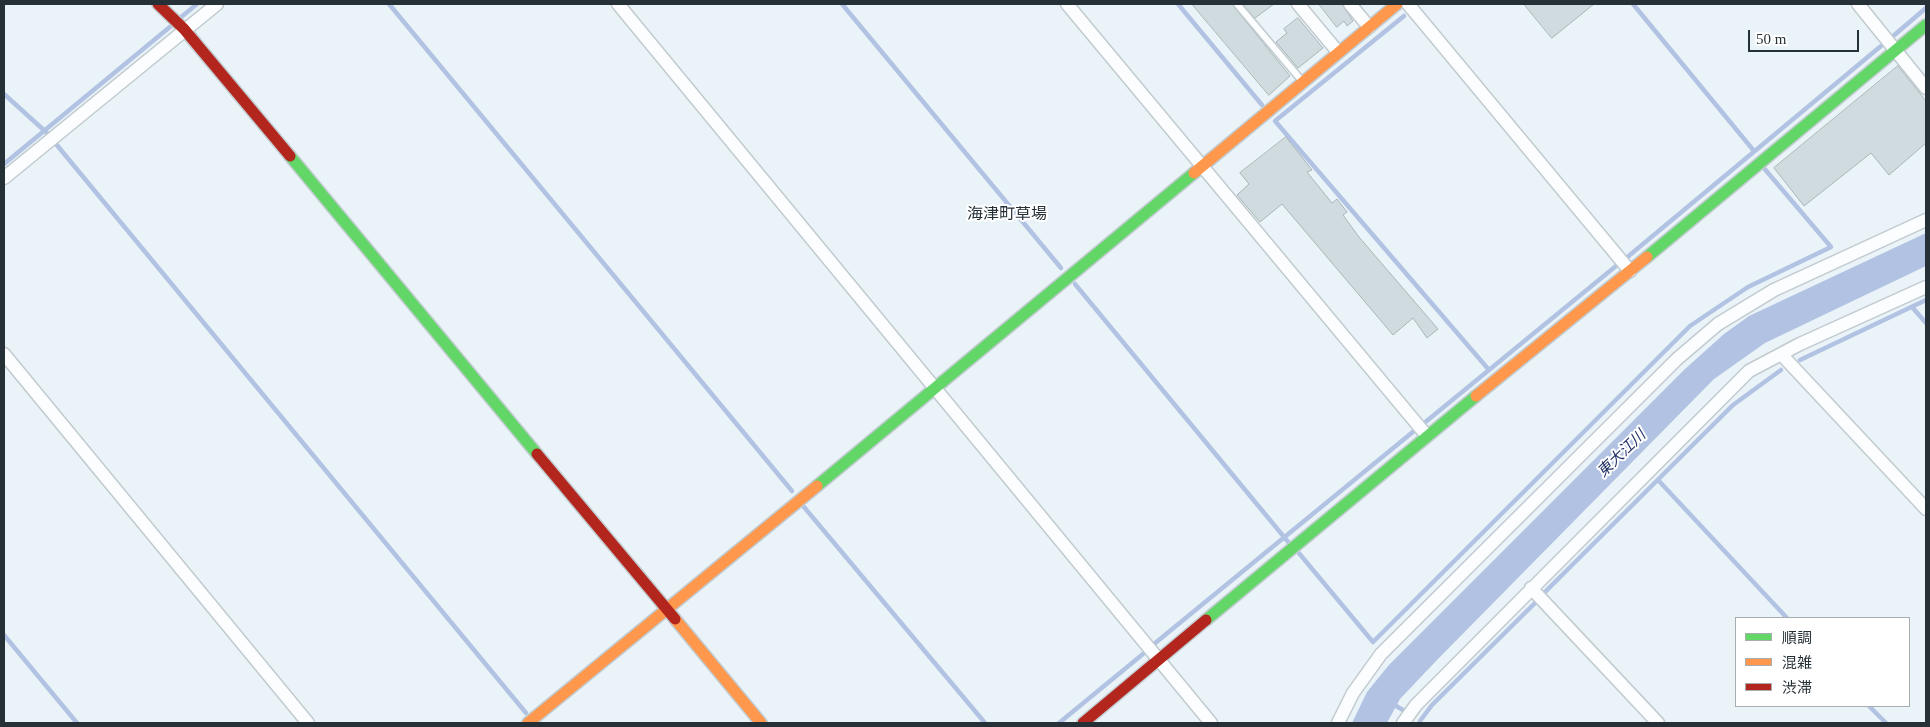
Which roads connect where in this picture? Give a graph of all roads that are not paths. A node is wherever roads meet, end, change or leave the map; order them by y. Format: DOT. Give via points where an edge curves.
graph roads {
  1 [pos="158,4"];
  2 [pos="217,4"];
  3 [pos="618,4"];
  4 [pos="1066,4"];
  5 [pos="1237,4"];
  6 [pos="1298,4"];
  7 [pos="1350,4"];
  8 [pos="1397,4"];
  9 [pos="1408,4"];
  10 [pos="1858,4"];
  11 [pos="1926,25"];
  12 [pos="1369,27"];
  13 [pos="184,29"];
  14 [pos="1897,50"];
  15 [pos="1338,52"];
  16 [pos="1303,82"];
  17 [pos="1926,88"];
  18 [pos="1202,165"];
  19 [pos="4,178"];
  20 [pos="1926,220"];
  21 [pos="1630,271"];
  22 [pos="1926,287"];
  23 [pos="4,354"];
  24 [pos="1781,354"];
  25 [pos="936,388"];
  26 [pos="1427,436"];
  27 [pos="1926,509"];
  28 [pos="1531,588"];
  29 [pos="666,609"];
  30 [pos="1160,660"];
  31 [pos="308,723"];
  32 [pos="528,723"];
  33 [pos="761,723"];
  34 [pos="1083,723"];
  35 [pos="1211,723"];
  36 [pos="1338,723"];
  37 [pos="1404,723"];
  38 [pos="1658,723"];
  1 -- 13 [label="street"];
  2 -- 13 [label="street"];
  3 -- 25 [label="street"];
  4 -- 18 [label="street"];
  5 -- 16 [label="lane"];
  6 -- 15 [label="street"];
  7 -- 12 [label="street"];
  8 -- 12 [label="street"];
  9 -- 21 [label="street"];
  10 -- 14 [label="street"];
  11 -- 14 [label="street"];
  12 -- 15 [label="street"];
  13 -- 19 [label="street"];
  13 -- 29 [label="street"];
  14 -- 17 [label="street"];
  14 -- 21 [label="street"];
  15 -- 16 [label="street"];
  16 -- 18 [label="street"];
  18 -- 25 [label="street"];
  18 -- 26 [label="street"];
  20 -- 36 [label="street" via="1774,290 1718,324 1677,359 1381,654 1353,693"];
  21 -- 26 [label="street"];
  22 -- 24 [label="street"];
  23 -- 31 [label="street"];
  24 -- 27 [label="street"];
  24 -- 28 [label="street" via="1749,371"];
  25 -- 29 [label="street"];
  25 -- 30 [label="street"];
  26 -- 30 [label="street"];
  28 -- 37 [label="street" via="1416,705"];
  28 -- 38 [label="street"];
  29 -- 32 [label="street"];
  29 -- 33 [label="street"];
  30 -- 34 [label="street"];
  30 -- 35 [label="street"];
}
